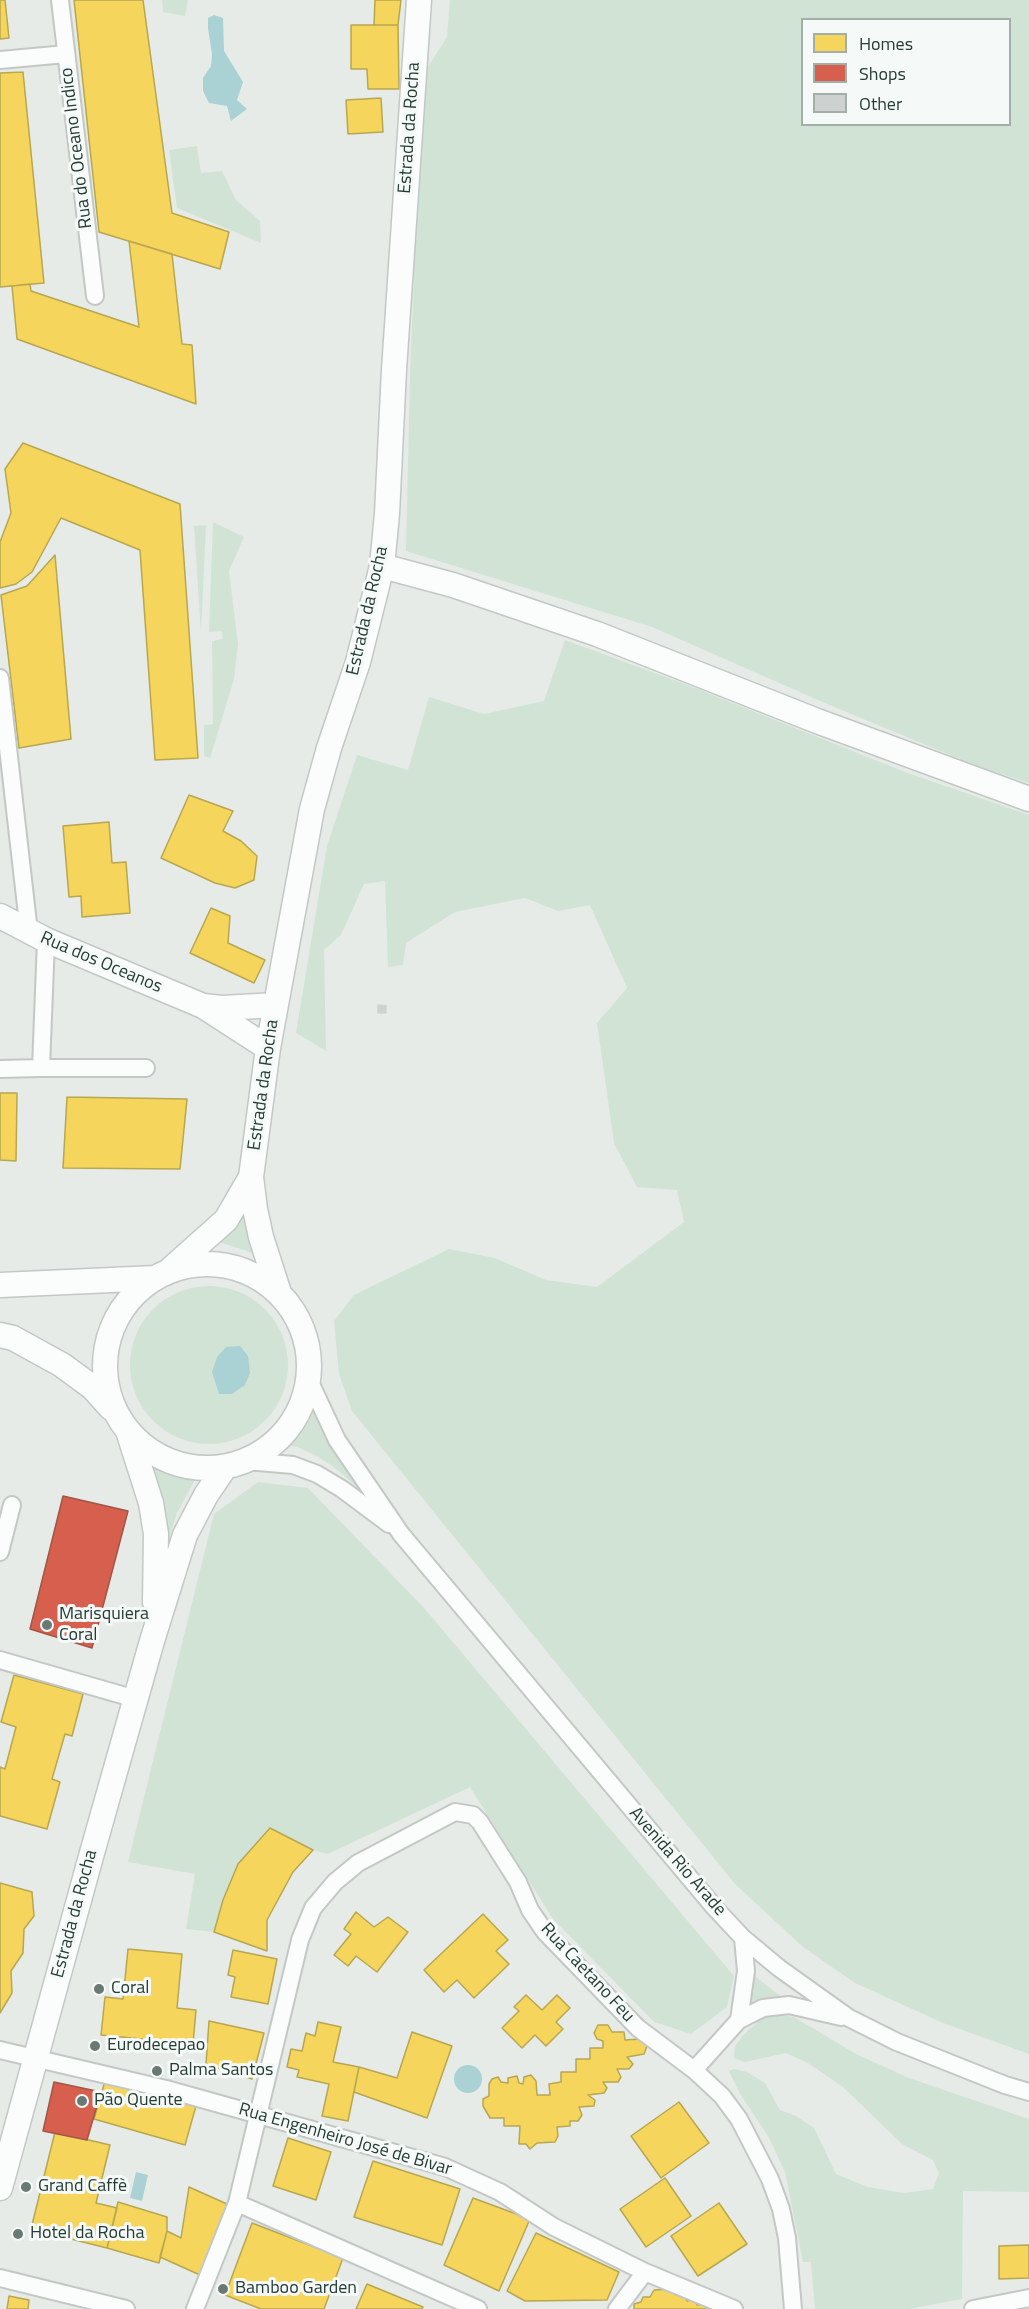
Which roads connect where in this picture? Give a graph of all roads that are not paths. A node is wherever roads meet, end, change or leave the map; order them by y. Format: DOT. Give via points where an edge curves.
graph roads {
  1 [pos="60,0"];
  2 [pos="419,0"];
  3 [pos="66,54"];
  4 [pos="0,60"];
  5 [pos="95,296"];
  6 [pos="382,566"];
  7 [pos="0,678"];
  8 [pos="1029,798"];
  9 [pos="0,916"];
  10 [pos="37,936"];
  11 [pos="276,1005"];
  12 [pos="204,1006"];
  13 [pos="268,1048"];
  14 [pos="41,1068"];
  15 [pos="146,1068"];
  16 [pos="0,1069"];
  17 [pos="251,1177"];
  18 [pos="162,1274"];
  19 [pos="0,1285"];
  20 [pos="279,1293"];
  21 [pos="0,1335"];
  22 [pos="309,1380"];
  23 [pos="123,1423"];
  24 [pos="236,1464"];
  25 [pos="12,1505"];
  26 [pos="401,1534"];
  27 [pos="0,1552"];
  28 [pos="152,1641"];
  29 [pos="0,1660"];
  30 [pos="136,1699"];
  31 [pos="743,1938"];
  32 [pos="849,2018"];
  33 [pos="739,2020"];
  34 [pos="0,2050"];
  35 [pos="37,2059"];
  36 [pos="694,2070"];
  37 [pos="1029,2092"];
  38 [pos="260,2114"];
  39 [pos="0,2188"];
  40 [pos="237,2203"];
  41 [pos="645,2272"];
  42 [pos="0,2278"];
  43 [pos="1029,2298"];
  44 [pos="126,2309"];
  45 [pos="195,2309"];
  46 [pos="478,2309"];
  47 [pos="617,2309"];
  48 [pos="734,2309"];
  49 [pos="793,2309"];
  50 [pos="973,2309"];
  1 -- 3 [label="street, Rua do Oceano Indico"];
  2 -- 6 [label="street, Estrada da Rocha"];
  3 -- 4 [label="street"];
  3 -- 5 [label="street, Rua do Oceano Indico"];
  6 -- 8 [label="street" via="453,585 597,634 817,721"];
  6 -- 11 [label="street, Estrada da Rocha" via="358,662 312,809"];
  7 -- 10 [label="street"];
  9 -- 10 [label="street, Rua dos Oceanos"];
  10 -- 12 [label="street, Rua dos Oceanos"];
  10 -- 14 [label="street"];
  11 -- 12 [label="street"];
  11 -- 13 [label="street, Estrada da Rocha"];
  12 -- 13 [label="street"];
  13 -- 17 [label="street, Estrada da Rocha"];
  14 -- 15 [label="street"];
  14 -- 16 [label="street"];
  17 -- 18 [label="street, Estrada da Rocha" via="226,1220"];
  17 -- 20 [label="street, Estrada da Rocha" via="261,1237"];
  18 -- 19 [label="street"];
  18 -- 20 [label="street" via="189,1265 232,1267 252,1274"];
  18 -- 23 [label="street" via="126,1304 109,1338 105,1377 109,1396"];
  20 -- 22 [label="street" via="298,1318 306,1338"];
  21 -- 23 [label="street" via="62,1365 92,1387"];
  22 -- 24 [label="street" via="304,1401 281,1437 265,1451"];
  22 -- 26 [label="street" via="337,1440"];
  23 -- 24 [label="street" via="144,1447 162,1458 204,1468"];
  23 -- 28 [label="street, Estrada da Rocha" via="142,1470 156,1534"];
  24 -- 26 [label="street" via="293,1465 317,1474"];
  24 -- 28 [label="street, Estrada da Rocha" via="206,1495 185,1535"];
  25 -- 27 [label="street"];
  26 -- 31 [label="street, Avenida Rio Arade"];
  28 -- 30 [label="street, Estrada da Rocha"];
  29 -- 30 [label="street"];
  30 -- 35 [label="street, Estrada da Rocha"];
  31 -- 32 [label="street, Avenida Rio Arade"];
  31 -- 33 [label="street" via="746,1971"];
  32 -- 33 [label="street" via="789,2005 763,2008"];
  32 -- 37 [label="street, Avenida Rio Arade" via="897,2042"];
  33 -- 36 [label="street"];
  34 -- 35 [label="street, Rua Engenheiro José de Bivar"];
  35 -- 38 [label="street, Rua Engenheiro José de Bivar"];
  35 -- 39 [label="street, Estrada da Rocha"];
  36 -- 38 [label="street, Rua Caetano Feu" via="638,2028 552,1940 530,1910 518,1882 480,1822 473,1815 455,1812 358,1863 323,1893 313,1908 300,1940"];
  36 -- 49 [label="street, Rua Caetano Feu" via="722,2096 739,2120 770,2179 787,2238"];
  38 -- 40 [label="street, Rua Caetano Feu"];
  38 -- 41 [label="street, Rua Engenheiro José de Bivar" via="445,2167 500,2192 554,2227"];
  40 -- 45 [label="street, Rua Caetano Feu"];
  40 -- 46 [label="street"];
  41 -- 47 [label="street"];
  41 -- 48 [label="street, Rua Engenheiro José de Bivar"];
  42 -- 44 [label="street"];
  43 -- 50 [label="street"];
}
